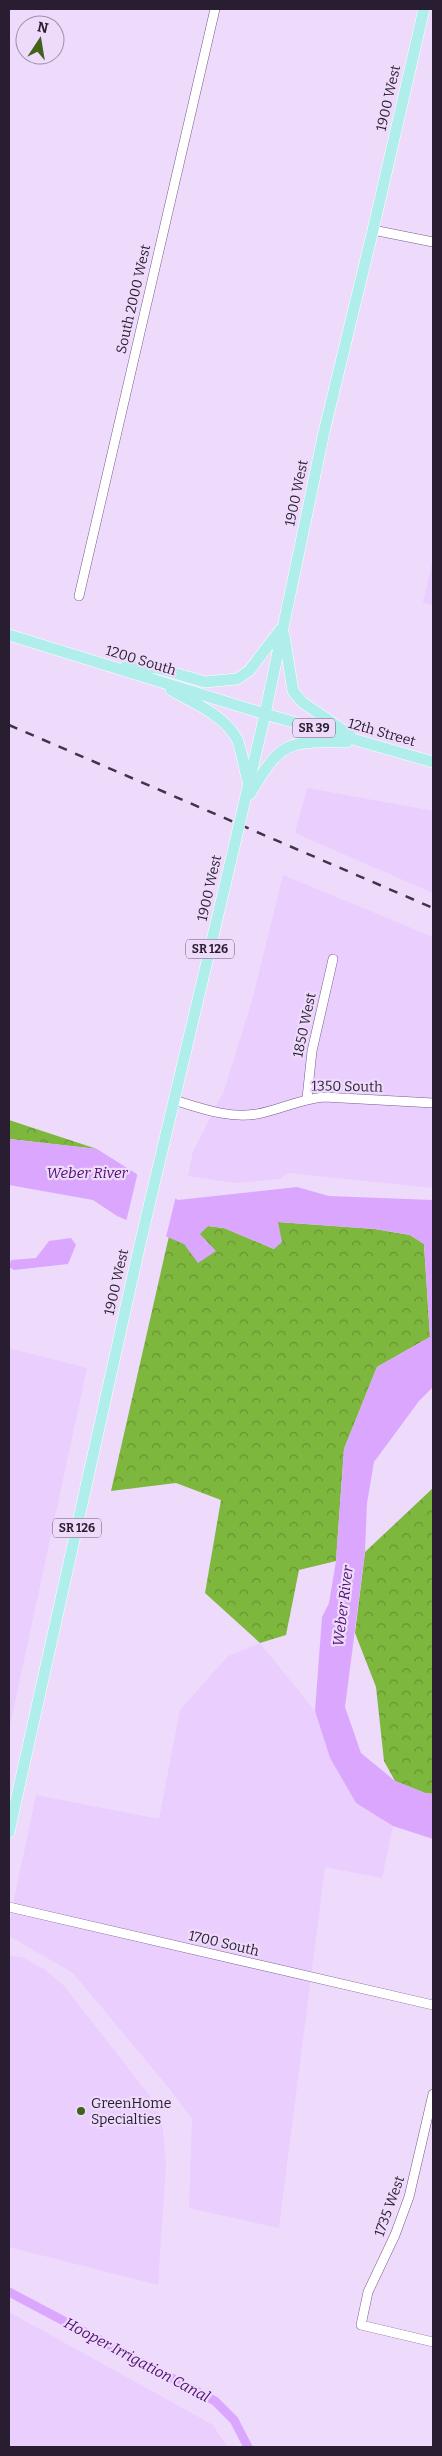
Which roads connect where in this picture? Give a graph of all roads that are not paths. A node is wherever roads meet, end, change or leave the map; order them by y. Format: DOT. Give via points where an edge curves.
graph roads {
  1 [pos="215,9"];
  2 [pos="424,9"];
  3 [pos="373,230"];
  4 [pos="433,242"];
  5 [pos="79,596"];
  6 [pos="283,625"];
  7 [pos="9,635"];
  8 [pos="109,666"];
  9 [pos="150,678"];
  10 [pos="265,714"];
  11 [pos="362,742"];
  12 [pos="433,762"];
  13 [pos="248,784"];
  14 [pos="244,804"];
  15 [pos="333,959"];
  16 [pos="307,1098"];
  17 [pos="174,1100"];
  18 [pos="433,1103"];
  19 [pos="9,1832"];
  20 [pos="9,1907"];
  21 [pos="433,2005"];
  22 [pos="433,2094"];
  23 [pos="433,2342"];
  1 -- 5 [label="street, South 2000 West"];
  2 -- 3 [label="main road, 1900 West / SR 126"];
  3 -- 4 [label="street"];
  3 -- 6 [label="main road, 1900 West / SR 126" via="324,432"];
  6 -- 8 [label="main road" via="249,671 238,679 205,682 157,668"];
  6 -- 10 [label="main road, 1900 West / SR 126"];
  6 -- 11 [label="main road" via="293,690 302,702"];
  7 -- 8 [label="main road, 1200 South / SR 39"];
  8 -- 9 [label="main road, 1200 South / SR 39"];
  9 -- 10 [label="main road, 1200 South / SR 39"];
  9 -- 13 [label="main road" via="207,710 229,727 238,741"];
  10 -- 11 [label="main road, 12th Street / SR 39"];
  10 -- 13 [label="main road, 1900 West / SR 126"];
  11 -- 12 [label="main road, 12th Street / SR 39"];
  11 -- 14 [label="main road" via="302,742 286,747 269,762"];
  13 -- 14 [label="main road, 1900 West / SR 126"];
  14 -- 17 [label="main road, 1900 West / SR 126, bridge"];
  15 -- 16 [label="street, 1850 West" via="312,1051"];
  16 -- 17 [label="street, 1350 South" via="257,1114 236,1115"];
  16 -- 18 [label="street, 1350 South"];
  17 -- 19 [label="main road, 1900 West / SR 126"];
  20 -- 21 [label="street, 1700 South"];
  22 -- 23 [label="street, 1735 West" via="410,2197 368,2292 361,2325"];
}
